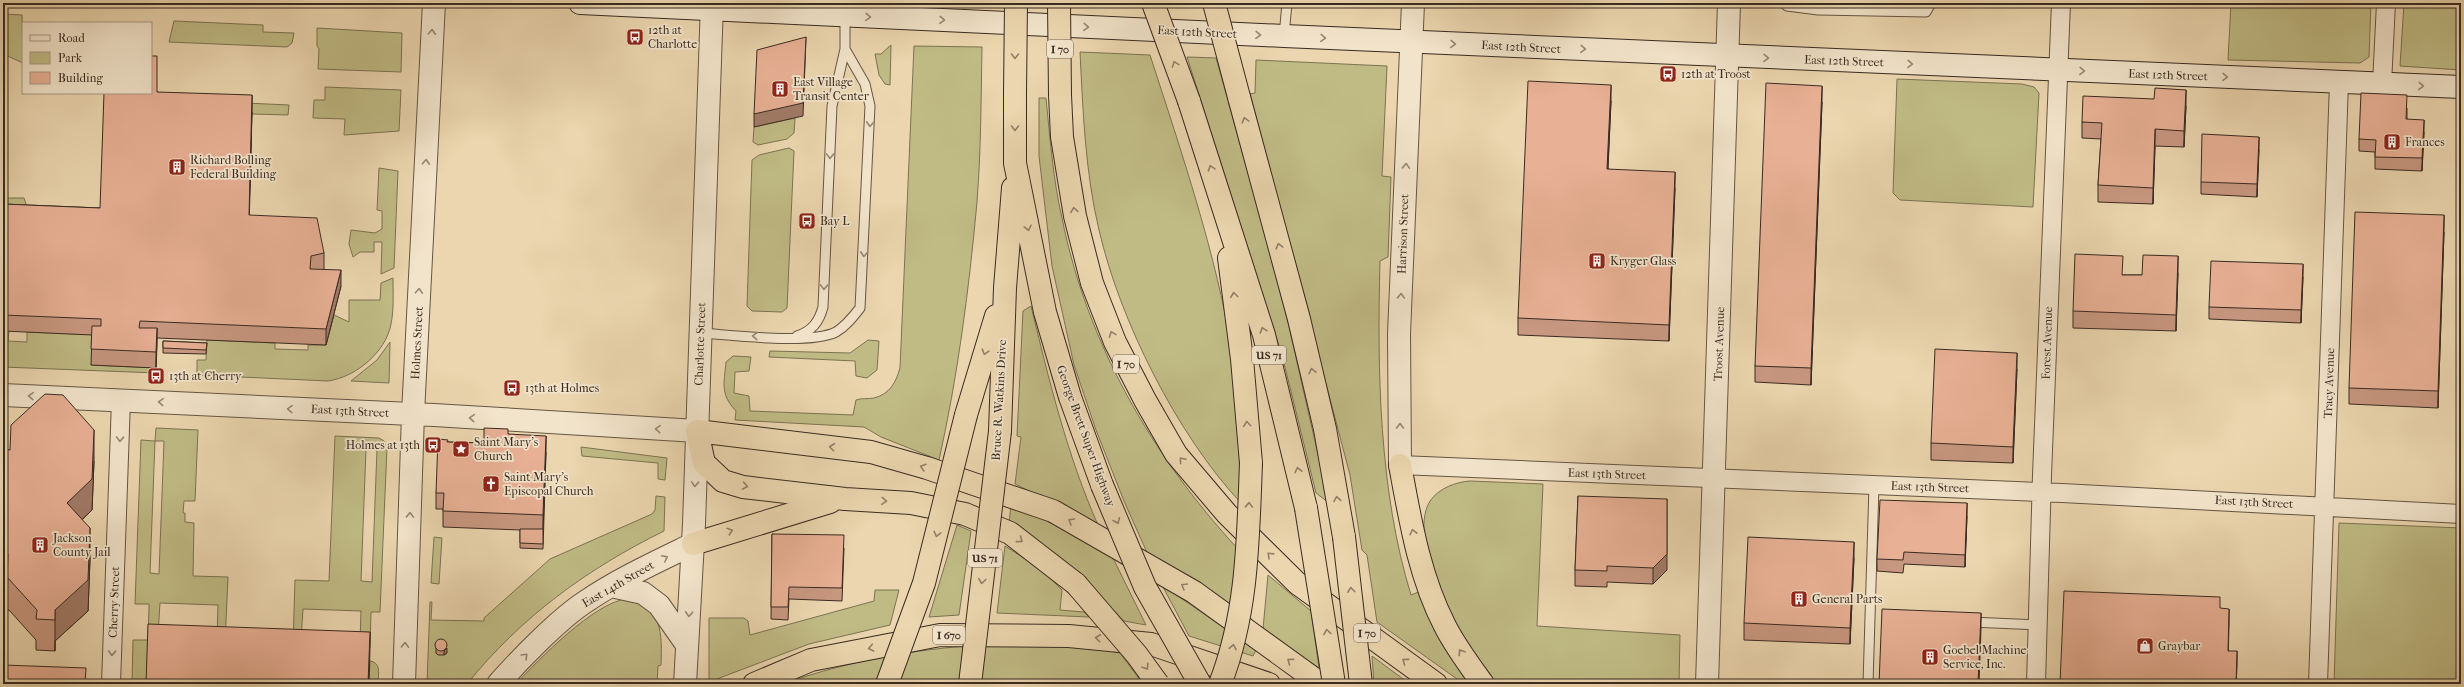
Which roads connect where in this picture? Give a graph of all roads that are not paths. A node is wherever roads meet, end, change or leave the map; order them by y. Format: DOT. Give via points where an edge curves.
graph roads {
  1 [pos="434,3"];
  2 [pos="580,3"];
  3 [pos="1016,3"];
  4 [pos="1059,3"];
  5 [pos="1153,3"];
  6 [pos="1214,3"];
  7 [pos="1287,3"];
  8 [pos="1413,3"];
  9 [pos="1729,3"];
  10 [pos="1784,3"];
  11 [pos="1931,3"];
  12 [pos="2061,3"];
  13 [pos="2386,3"];
  14 [pos="712,7"];
  15 [pos="846,16"];
  16 [pos="1284,36"];
  17 [pos="1411,42"];
  18 [pos="846,49"];
  19 [pos="1727,56"];
  20 [pos="2059,70"];
  21 [pos="2339,82"];
  22 [pos="2382,84"];
  23 [pos="2461,88"];
  24 [pos="1015,163"];
  25 [pos="1222,206"];
  26 [pos="1005,288"];
  27 [pos="701,333"];
  28 [pos="794,338"];
  29 [pos="3,395"];
  30 [pos="121,400"];
  31 [pos="413,414"];
  32 [pos="697,431"];
  33 [pos="1400,465"];
  34 [pos="1715,478"];
  35 [pos="1874,485"];
  36 [pos="2041,492"];
  37 [pos="845,499"];
  38 [pos="2325,505"];
  39 [pos="2461,514"];
  40 [pos="693,544"];
  41 [pos="611,586"];
  42 [pos="1963,622"];
  43 [pos="2037,625"];
  44 [pos="687,648"];
  45 [pos="111,684"];
  46 [pos="404,684"];
  47 [pos="498,684"];
  48 [pos="685,684"];
  49 [pos="754,684"];
  50 [pos="887,684"];
  51 [pos="970,684"];
  52 [pos="1158,684"];
  53 [pos="1200,684"];
  54 [pos="1220,684"];
  55 [pos="1269,684"];
  56 [pos="1322,684"];
  57 [pos="1334,684"];
  58 [pos="1361,684"];
  59 [pos="1436,684"];
  60 [pos="1484,684"];
  61 [pos="1707,684"];
  62 [pos="1868,684"];
  63 [pos="2036,684"];
  64 [pos="2318,684"];
  31 -- 1 [label="street, Holmes Street, one-way"];
  2 -- 14 [label="street, East 12th Street"];
  3 -- 24 [label="highway, George Brett Super Highway, one-way, bridge"];
  59 -- 4 [label="highway, I 70, one-way, bridge" via="1297,583 1227,514 1176,454 1145,400 1115,342 1092,283 1075,216 1062,137"];
  25 -- 5 [label="highway, US 71, one-way, bridge" via="1189,101"];
  58 -- 6 [label="highway, one-way, bridge" via="1344,537 1325,429 1300,319"];
  7 -- 16 [label="lane"];
  8 -- 17 [label="street, Harrison Street"];
  9 -- 19 [label="street, Troost Avenue"];
  10 -- 11 [label="lane" via="1787,6 1818,10 1926,12"];
  12 -- 20 [label="street, Forest Avenue"];
  13 -- 22 [label="street"];
  14 -- 15 [label="street, East 12th Street"];
  14 -- 27 [label="street, Charlotte Street"];
  15 -- 16 [label="street, East 12th Street, one-way"];
  15 -- 18 [label="lane"];
  16 -- 17 [label="street, East 12th Street, one-way"];
  17 -- 19 [label="street, East 12th Street, one-way"];
  33 -- 17 [label="street, Harrison Street, one-way" via="1399,334"];
  18 -- 28 [label="lane, one-way" via="832,106 823,307 816,324"];
  18 -- 28 [label="lane, one-way" via="865,84 870,106 860,308 853,318 836,332 814,338"];
  19 -- 20 [label="street, East 12th Street, one-way"];
  19 -- 34 [label="street, Troost Avenue"];
  20 -- 21 [label="street, East 12th Street, one-way"];
  20 -- 36 [label="street, Forest Avenue"];
  21 -- 22 [label="street, East 12th Street"];
  21 -- 38 [label="street, Tracy Avenue"];
  22 -- 23 [label="street, East 12th Street, one-way"];
  24 -- 26 [label="highway, Bruce R. Watkins Drive / US 71"];
  24 -- 53 [label="highway, George Brett Super Highway, one-way, bridge" via="1045,312 1070,397 1102,485 1145,587"];
  54 -- 25 [label="highway, one-way, bridge" via="1233,652 1246,572 1251,463 1242,359"];
  57 -- 25 [label="highway, US 71, one-way, bridge" via="1306,508 1264,335"];
  26 -- 50 [label="highway, one-way, bridge" via="966,415 924,583"];
  26 -- 51 [label="highway, Bruce R. Watkins Drive / US 71, one-way, bridge" via="1000,431"];
  28 -- 27 [label="lane, one-way"];
  27 -- 32 [label="street, Charlotte Street"];
  30 -- 29 [label="street, East 13th Street, one-way"];
  31 -- 30 [label="street, East 13th Street, one-way"];
  30 -- 45 [label="street, Cherry Street, one-way"];
  32 -- 31 [label="street, East 13th Street, one-way"];
  46 -- 31 [label="street, Holmes Street, one-way"];
  32 -- 37 [label="highway, one-way" via="704,463 723,481 743,487"];
  32 -- 40 [label="street, Charlotte Street, one-way"];
  56 -- 32 [label="highway, one-way" via="1194,592 1053,511 927,468 871,452"];
  33 -- 34 [label="street, East 13th Street"];
  60 -- 33 [label="highway, one-way" via="1445,627 1431,596 1418,555"];
  34 -- 35 [label="street, East 13th Street"];
  34 -- 61 [label="street, Troost Avenue"];
  35 -- 36 [label="street, East 13th Street"];
  35 -- 62 [label="lane" via="1874,618"];
  36 -- 38 [label="street, East 13th Street"];
  36 -- 43 [label="street, Forest Avenue"];
  40 -- 37 [label="highway, one-way" via="790,513"];
  37 -- 52 [label="highway, one-way, bridge" via="911,502 965,514 1010,533 1076,584 1137,654"];
  38 -- 39 [label="street, East 13th Street"];
  38 -- 64 [label="street, Tracy Avenue"];
  41 -- 40 [label="street, East 14th Street, one-way"];
  40 -- 44 [label="street, Charlotte Street, one-way"];
  41 -- 44 [label="street" via="643,593 658,605"];
  47 -- 41 [label="street, East 14th Street, one-way" via="578,608"];
  42 -- 43 [label="lane"];
  43 -- 63 [label="street, Forest Avenue"];
  44 -- 48 [label="street, Charlotte Street"];
  55 -- 49 [label="highway, I 670, one-way" via="1151,644 1069,636 956,635 940,635 811,660"];
}
